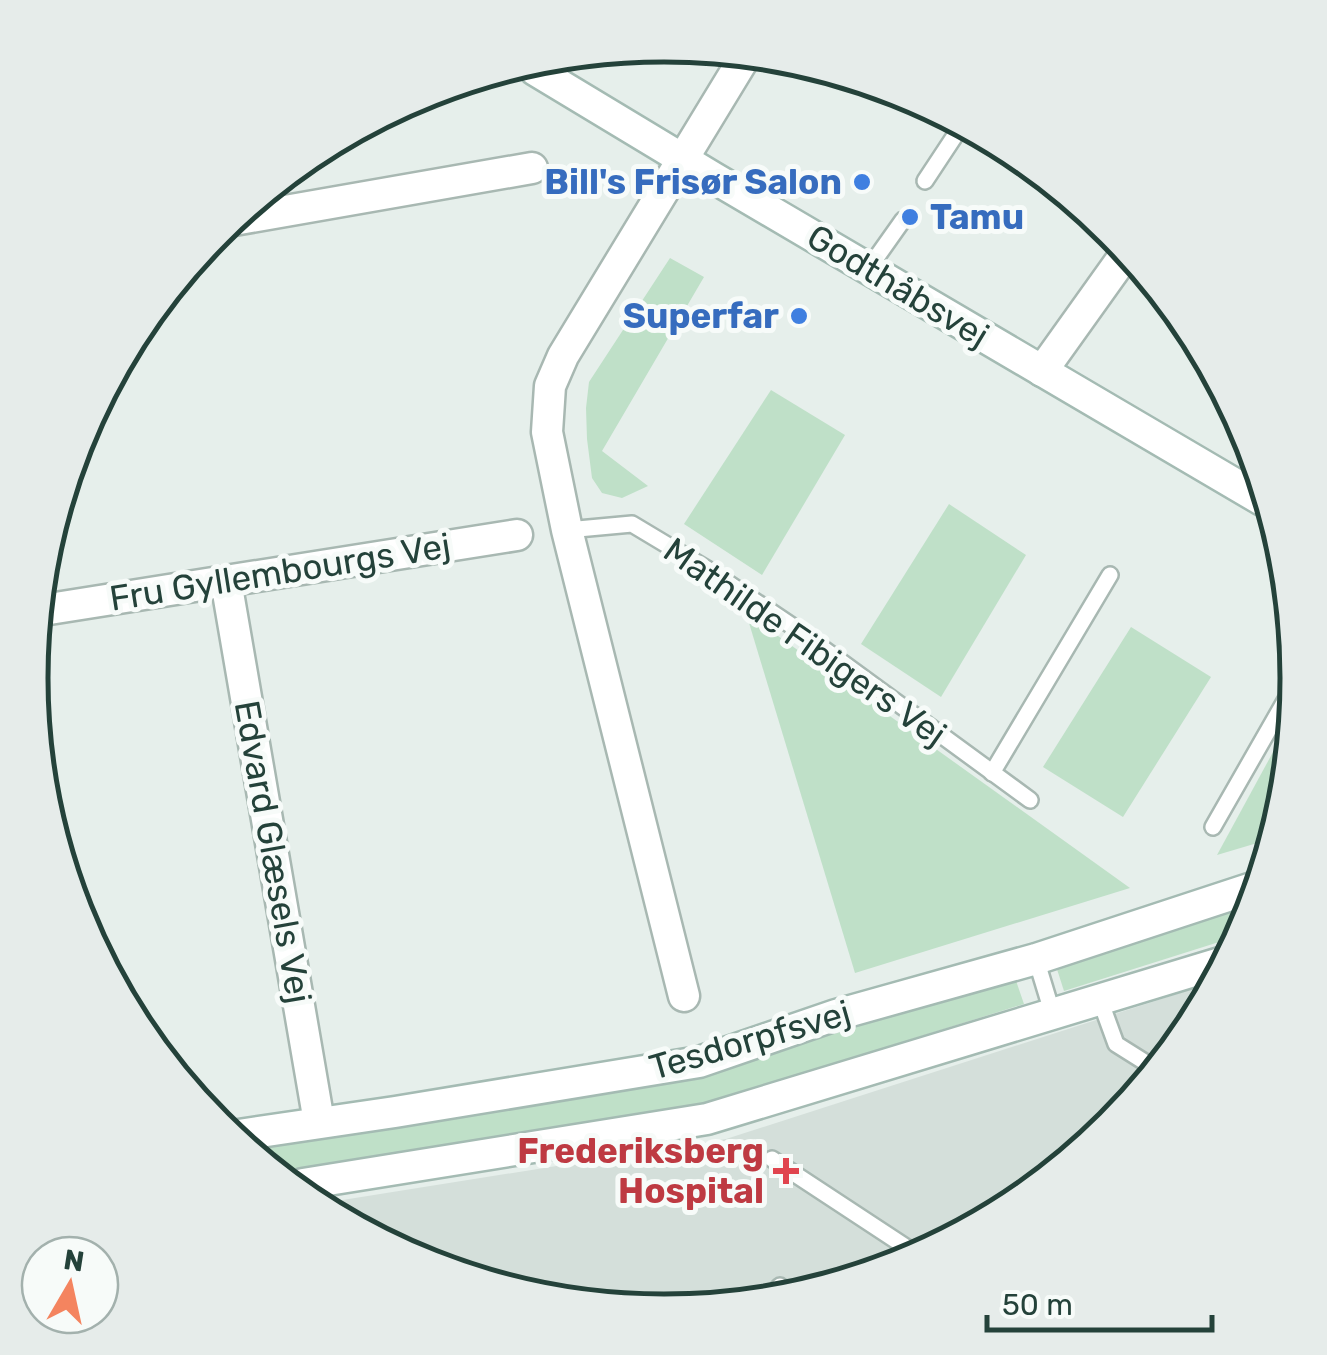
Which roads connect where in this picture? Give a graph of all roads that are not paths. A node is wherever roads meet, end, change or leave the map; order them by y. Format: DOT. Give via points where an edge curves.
graph roads {
  1 [pos="739,67"];
  2 [pos="540,74"];
  3 [pos="955,135"];
  4 [pos="683,159"];
  5 [pos="532,168"];
  6 [pos="925,181"];
  7 [pos="255,216"];
  8 [pos="903,220"];
  9 [pos="1119,263"];
  10 [pos="869,268"];
  11 [pos="1042,371"];
  12 [pos="1252,494"];
  13 [pos="568,530"];
  14 [pos="517,535"];
  15 [pos="1110,575"];
  16 [pos="226,581"];
  17 [pos="52,609"];
  18 [pos="1277,725"];
  19 [pos="992,772"];
  20 [pos="1030,800"];
  21 [pos="1213,827"];
  22 [pos="1241,892"];
  23 [pos="1036,959"];
  24 [pos="1206,968"];
  25 [pos="684,996"];
  26 [pos="1100,1000"];
  27 [pos="1053,1015"];
  28 [pos="1144,1062"];
  29 [pos="319,1122"];
  30 [pos="249,1133"];
  31 [pos="772,1159"];
  32 [pos="311,1183"];
  33 [pos="903,1245"];
  1 -- 4 [label="street"];
  2 -- 4 [label="street, Godthåbsvej"];
  3 -- 6 [label="lane"];
  4 -- 10 [label="street, Godthåbsvej"];
  4 -- 13 [label="street" via="550,386 547,432"];
  5 -- 7 [label="street"];
  8 -- 10 [label="lane"];
  9 -- 11 [label="street"];
  10 -- 11 [label="street, Godthåbsvej"];
  11 -- 12 [label="street, Godthåbsvej"];
  13 -- 19 [label="lane, Mathilde Fibigers Vej" via="632,524 795,628"];
  13 -- 25 [label="street"];
  14 -- 16 [label="street, Fru Gyllembourgs Vej"];
  15 -- 19 [label="lane"];
  16 -- 17 [label="street, Fru Gyllembourgs Vej"];
  16 -- 29 [label="street, Edvard Glæsels Vej"];
  18 -- 21 [label="lane"];
  19 -- 20 [label="lane, Mathilde Fibigers Vej"];
  22 -- 23 [label="street, Tesdorpfsvej"];
  23 -- 27 [label="lane"];
  23 -- 29 [label="street, Tesdorpfsvej" via="699,1062"];
  24 -- 26 [label="street, Tesdorpfsvej"];
  26 -- 27 [label="street, Tesdorpfsvej"];
  26 -- 28 [label="lane" via="1116,1044"];
  27 -- 32 [label="street, Tesdorpfsvej" via="707,1119"];
  29 -- 30 [label="street, Tesdorpfsvej"];
  31 -- 33 [label="lane"];
}
